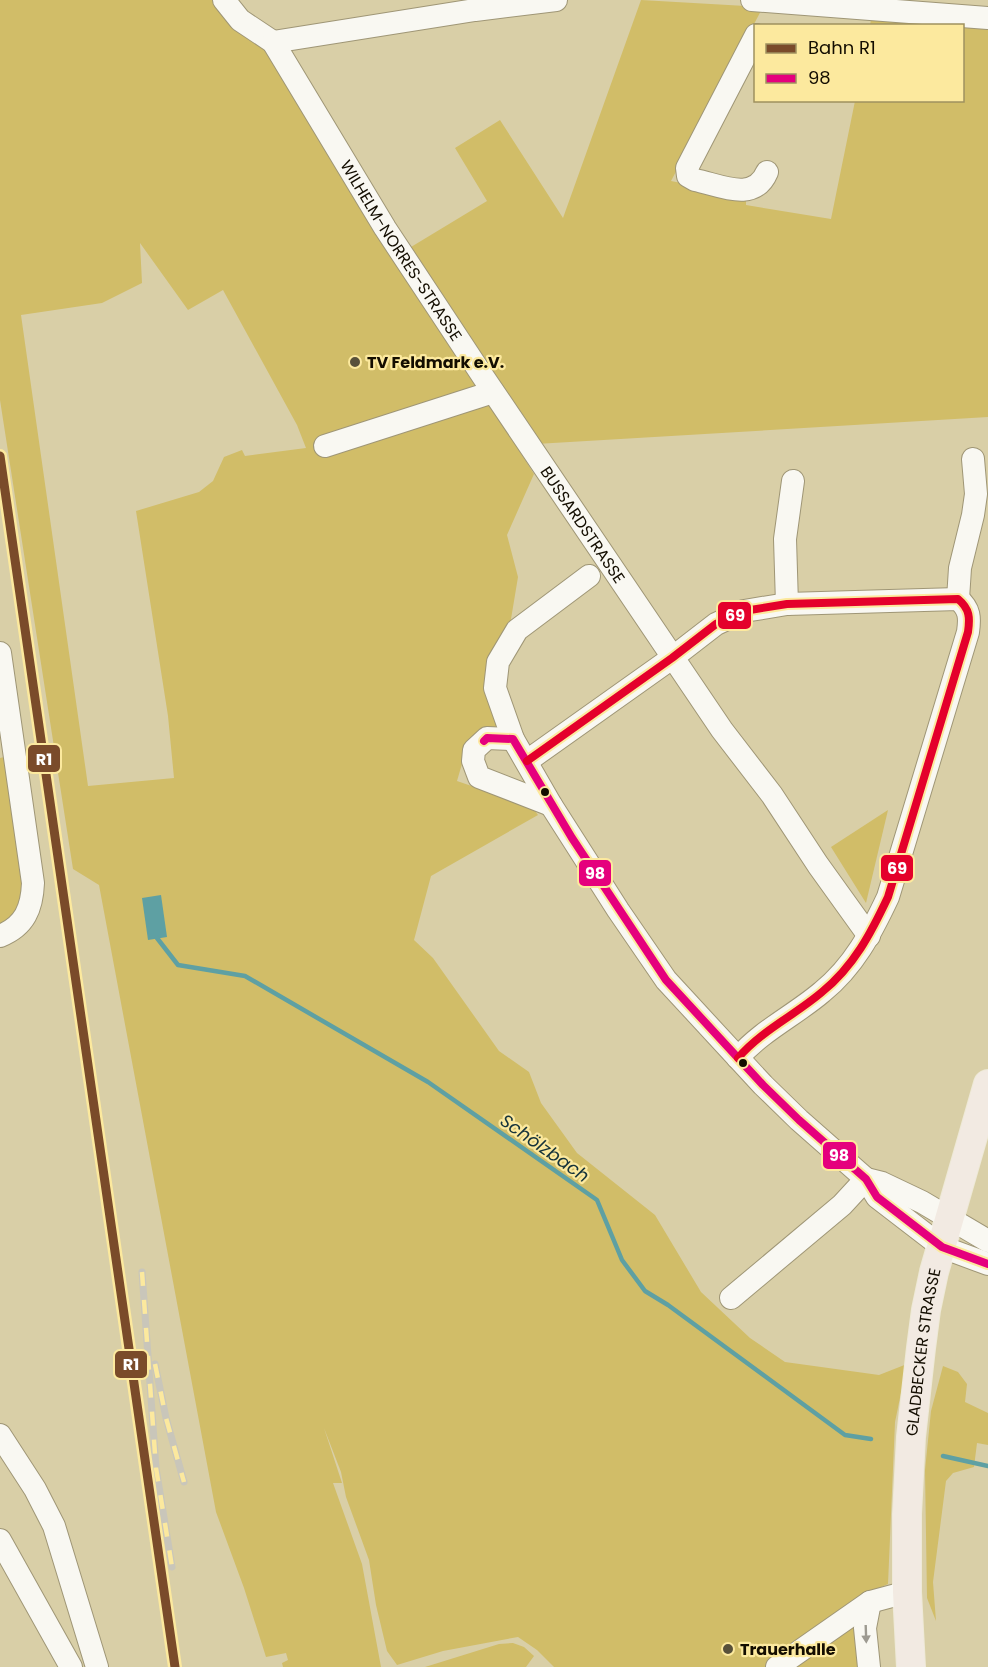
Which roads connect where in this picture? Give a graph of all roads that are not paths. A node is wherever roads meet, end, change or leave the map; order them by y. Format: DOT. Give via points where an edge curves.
graph roads {
  1 [pos="224,0"];
  2 [pos="556,0"];
  3 [pos="761,1"];
  4 [pos="475,5"];
  5 [pos="988,18"];
  6 [pos="760,24"];
  7 [pos="754,39"];
  8 [pos="273,42"];
  9 [pos="767,172"];
  10 [pos="493,392"];
  11 [pos="325,446"];
  12 [pos="973,459"];
  13 [pos="793,481"];
  14 [pos="589,576"];
  15 [pos="958,599"];
  16 [pos="787,604"];
  17 [pos="0,653"];
  18 [pos="672,658"];
  19 [pos="513,739"];
  20 [pos="527,761"];
  21 [pos="551,805"];
  22 [pos="0,936"];
  23 [pos="869,936"];
  24 [pos="738,1058"];
  25 [pos="988,1084"];
  26 [pos="866,1179"];
  27 [pos="951,1217"];
  28 [pos="988,1241"];
  29 [pos="942,1247"];
  30 [pos="988,1264"];
  31 [pos="731,1298"];
  32 [pos="0,1435"];
  33 [pos="0,1540"];
  34 [pos="907,1592"];
  35 [pos="870,1602"];
  36 [pos="71,1667"];
  37 [pos="97,1667"];
  38 [pos="777,1667"];
  39 [pos="869,1667"];
  40 [pos="911,1667"];
  1 -- 8 [label="street, WILHELM-NORRES-STRASSE" via="240,20"];
  2 -- 4 [label="street"];
  3 -- 5 [label="street"];
  3 -- 6 [label="street"];
  4 -- 8 [label="street"];
  7 -- 9 [label="street" via="687,168 688,176 695,180 743,191 763,182"];
  8 -- 10 [label="street, WILHELM-NORRES-STRASSE" via="385,228"];
  10 -- 11 [label="street"];
  10 -- 18 [label="street, BUSSARDSTRASSE"];
  12 -- 15 [label="street" via="976,494 960,568"];
  13 -- 16 [label="street" via="785,539"];
  14 -- 19 [label="street" via="517,630 498,662 495,688"];
  15 -- 16 [label="street"];
  15 -- 23 [label="street" via="966,606 970,618 968,632 888,897"];
  16 -- 18 [label="street" via="744,611 716,624"];
  17 -- 22 [label="street" via="33,882 31,906 24,920"];
  18 -- 20 [label="street"];
  18 -- 23 [label="street, BUSSARDSTRASSE"];
  19 -- 20 [label="street"];
  19 -- 21 [label="street" via="487,738 474,750 479,777"];
  20 -- 21 [label="street"];
  21 -- 24 [label="street" via="666,980"];
  23 -- 24 [label="street" via="837,979 749,1045"];
  24 -- 26 [label="street" via="799,1120"];
  25 -- 27 [label="main road, GLADBECKER STRASSE"];
  26 -- 27 [label="street"];
  26 -- 29 [label="street" via="877,1197"];
  26 -- 31 [label="street" via="842,1205"];
  27 -- 28 [label="street"];
  27 -- 29 [label="main road, GLADBECKER STRASSE"];
  29 -- 30 [label="street"];
  29 -- 34 [label="main road, GLADBECKER STRASSE" via="926,1310 911,1437"];
  32 -- 37 [label="street" via="54,1526"];
  33 -- 36 [label="street"];
  34 -- 35 [label="street"];
  34 -- 40 [label="main road, GLADBECKER STRASSE"];
  35 -- 38 [label="street"];
  35 -- 39 [label="street, one-way" via="865,1628"];
}
